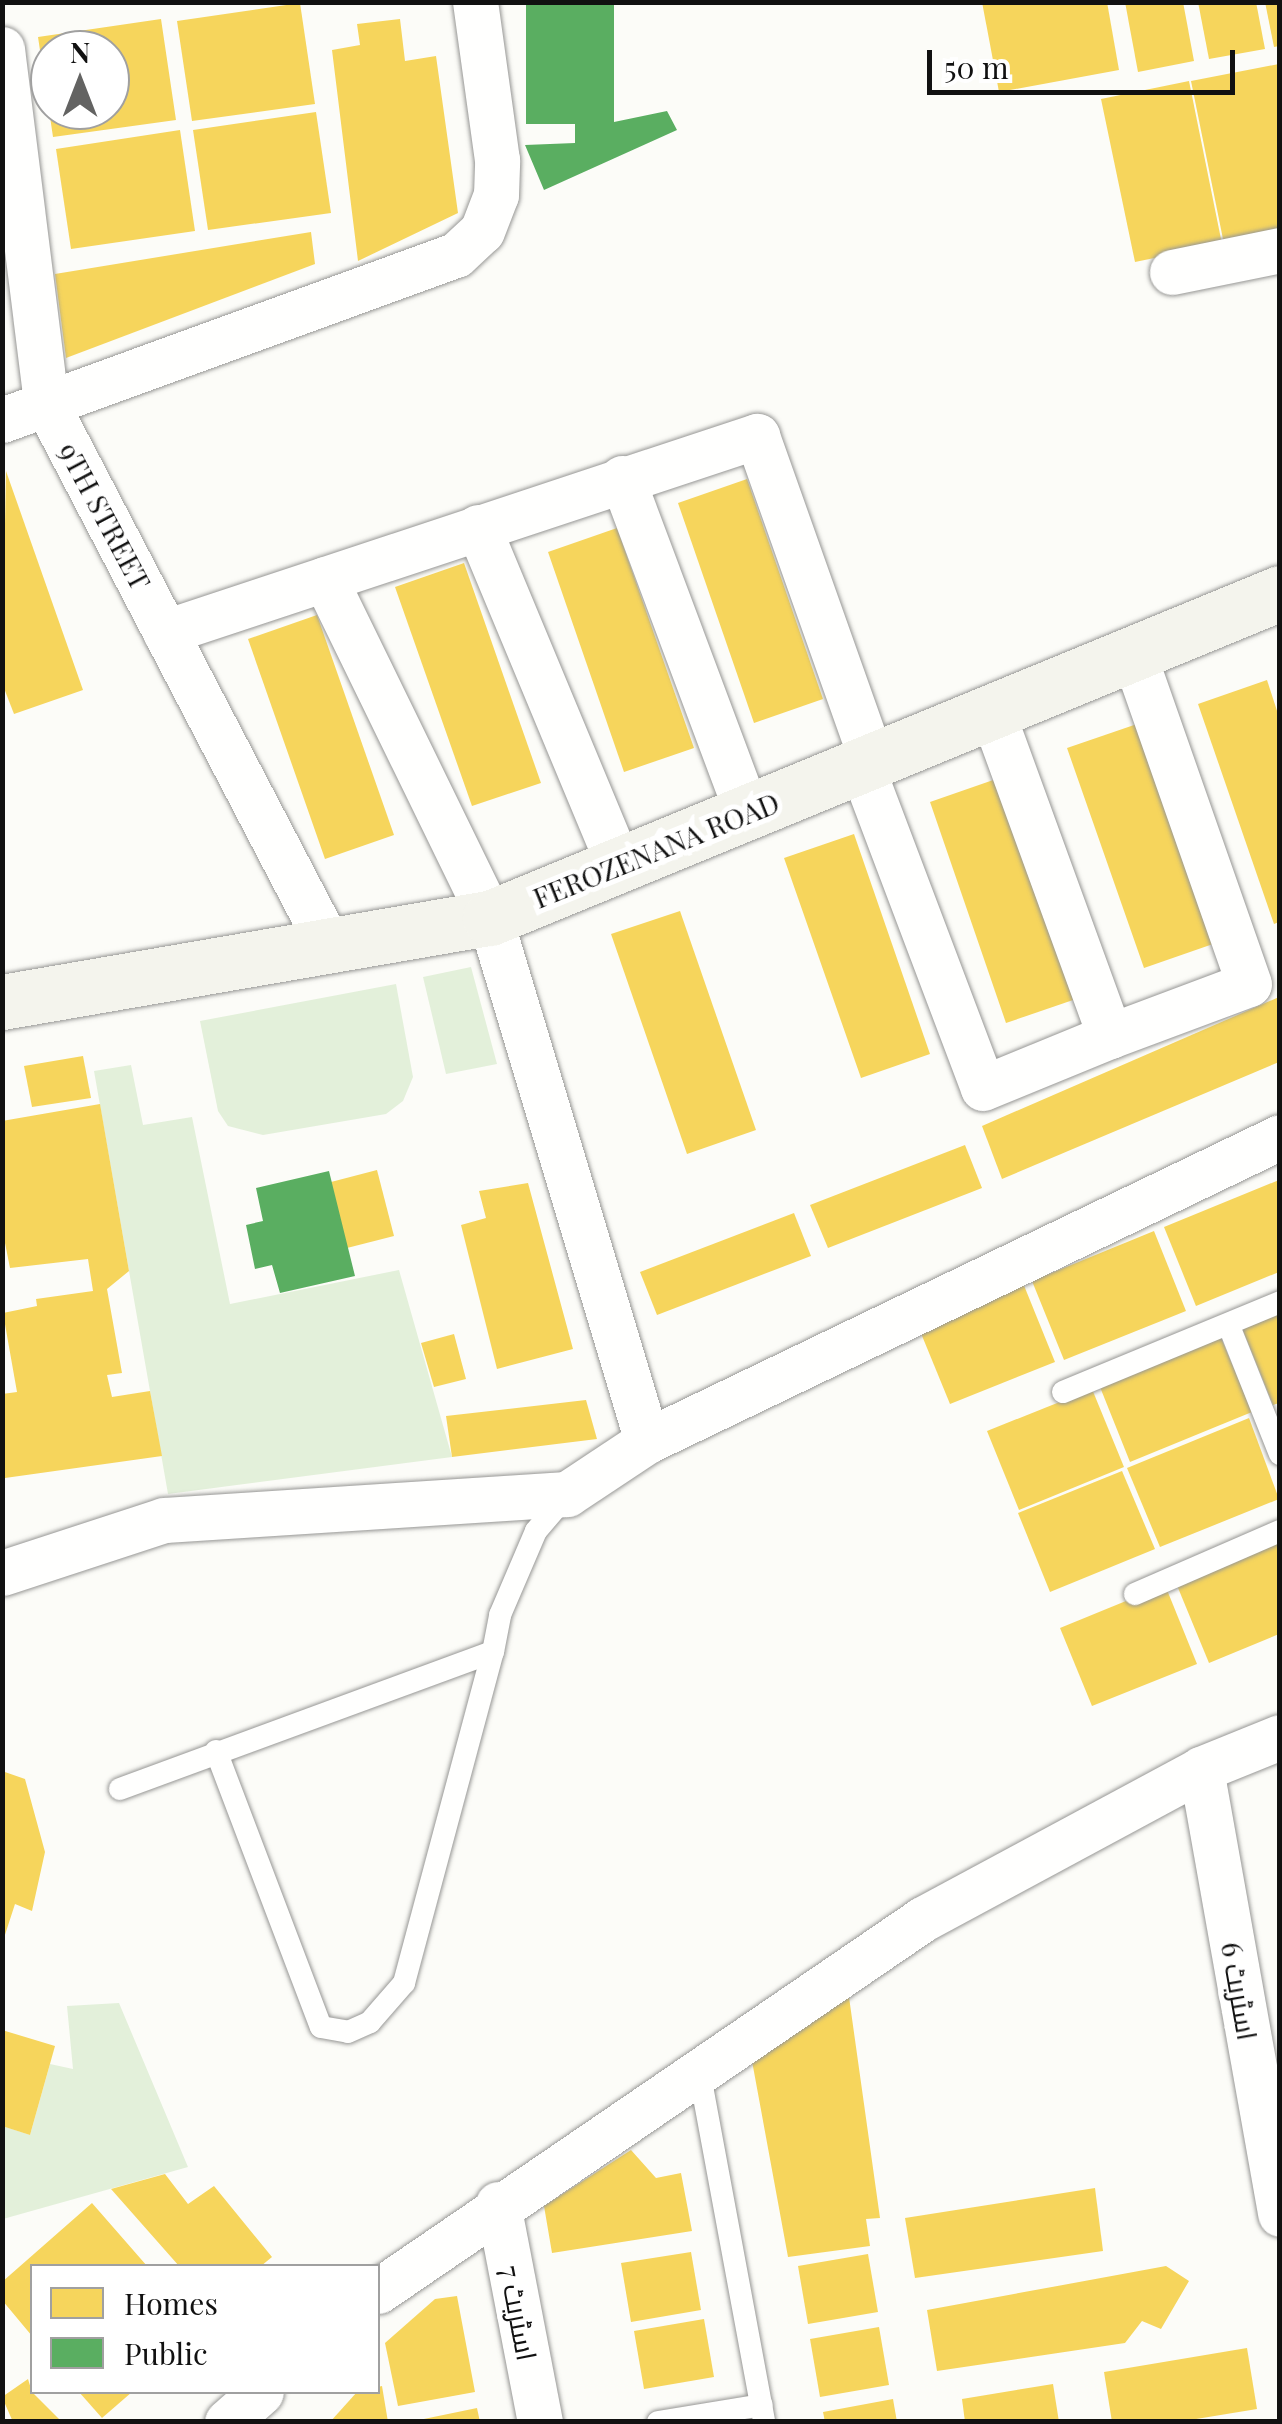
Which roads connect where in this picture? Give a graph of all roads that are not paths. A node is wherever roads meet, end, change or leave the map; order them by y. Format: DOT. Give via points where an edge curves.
graph roads {
  1 [pos="475,2"];
  2 [pos="2,49"];
  3 [pos="1280,250"];
  4 [pos="1172,272"];
  5 [pos="46,403"];
  6 [pos="2,420"];
  7 [pos="622,478"];
  8 [pos="478,528"];
  9 [pos="325,578"];
  10 [pos="1277,601"];
  11 [pos="166,632"];
  12 [pos="1133,652"];
  13 [pos="992,712"];
  14 [pos="867,763"];
  15 [pos="748,812"];
  16 [pos="619,865"];
  17 [pos="490,918"];
  18 [pos="328,946"];
  19 [pos="1264,979"];
  20 [pos="2,1002"];
  21 [pos="1110,1036"];
  22 [pos="1280,1137"];
  23 [pos="1280,1302"];
  24 [pos="1229,1326"];
  25 [pos="1063,1392"];
  26 [pos="647,1441"];
  27 [pos="1280,1454"];
  28 [pos="567,1494"];
  29 [pos="1280,1531"];
  30 [pos="2,1573"];
  31 [pos="1135,1594"];
  32 [pos="494,1652"];
  33 [pos="1280,1737"];
  34 [pos="216,1750"];
  35 [pos="1201,1769"];
  36 [pos="120,1789"];
  37 [pos="699,2070"];
  38 [pos="498,2204"];
  39 [pos="1280,2214"];
  40 [pos="380,2290"];
  41 [pos="259,2394"];
  42 [pos="763,2413"];
  43 [pos="226,2422"];
  44 [pos="540,2422"];
  45 [pos="658,2422"];
  1 -- 5 [label="street" via="497,160 496,195 482,231 456,254"];
  2 -- 5 [label="street, 9TH STREET"];
  3 -- 4 [label="street"];
  5 -- 6 [label="street"];
  5 -- 11 [label="street, 9TH STREET"];
  7 -- 8 [label="street"];
  7 -- 14 [label="street" via="757,436"];
  7 -- 15 [label="street"];
  8 -- 9 [label="street"];
  8 -- 16 [label="street"];
  9 -- 11 [label="street"];
  9 -- 17 [label="street"];
  10 -- 12 [label="street, FEROZENANA ROAD"];
  11 -- 18 [label="street, 9TH STREET"];
  12 -- 13 [label="street, FEROZENANA ROAD"];
  12 -- 19 [label="street"];
  13 -- 14 [label="street, FEROZENANA ROAD"];
  13 -- 21 [label="street"];
  14 -- 15 [label="street, FEROZENANA ROAD"];
  14 -- 21 [label="street" via="984,1088"];
  15 -- 16 [label="street, FEROZENANA ROAD"];
  16 -- 17 [label="street, FEROZENANA ROAD"];
  17 -- 18 [label="street, FEROZENANA ROAD"];
  17 -- 26 [label="street"];
  18 -- 20 [label="street, FEROZENANA ROAD"];
  19 -- 21 [label="street"];
  22 -- 26 [label="street"];
  23 -- 24 [label="lane"];
  24 -- 25 [label="lane"];
  24 -- 27 [label="lane"];
  26 -- 28 [label="street"];
  28 -- 30 [label="street" via="164,1520"];
  28 -- 32 [label="lane" via="536,1531 500,1615"];
  29 -- 31 [label="lane"];
  32 -- 34 [label="lane"];
  32 -- 34 [label="lane" via="404,1983 370,2022 348,2032 321,2028"];
  33 -- 35 [label="street"];
  34 -- 36 [label="lane"];
  35 -- 37 [label="street" via="923,1919"];
  35 -- 39 [label="street, اسٹریٹ 6"];
  37 -- 38 [label="street"];
  37 -- 42 [label="lane"];
  38 -- 40 [label="street"];
  38 -- 44 [label="street, اسٹریٹ 7"];
  41 -- 43 [label="street"];
  42 -- 45 [label="lane"];
}
